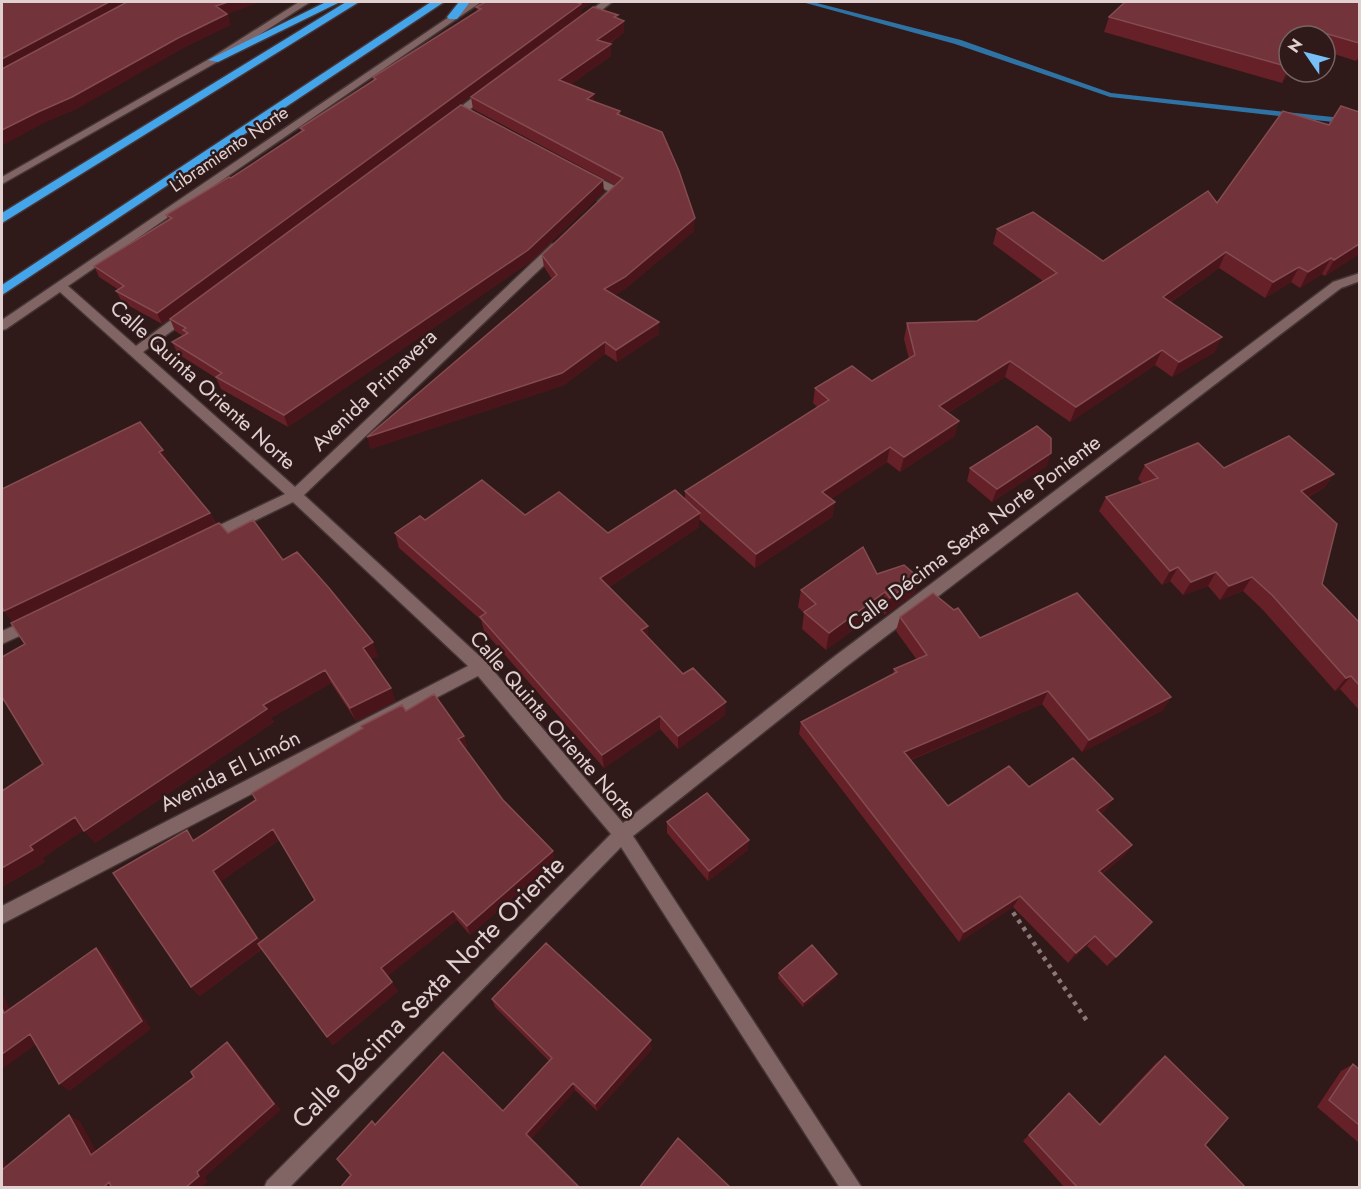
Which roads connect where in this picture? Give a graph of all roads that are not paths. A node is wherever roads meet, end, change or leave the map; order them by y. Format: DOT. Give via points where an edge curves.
graph roads {
  1 [pos="304,2"];
  2 [pos="334,2"];
  3 [pos="353,2"];
  4 [pos="438,2"];
  5 [pos="464,2"];
  6 [pos="476,2"];
  7 [pos="607,2"];
  8 [pos="453,17"];
  9 [pos="571,29"];
  10 [pos="214,60"];
  11 [pos="499,83"];
  12 [pos="444,124"];
  13 [pos="574,169"];
  14 [pos="2,181"];
  15 [pos="598,207"];
  16 [pos="2,219"];
  17 [pos="563,240"];
  18 [pos="1359,277"];
  19 [pos="61,286"];
  20 [pos="2,291"];
  21 [pos="200,304"];
  22 [pos="2,326"];
  23 [pos="134,353"];
  24 [pos="295,495"];
  25 [pos="190,546"];
  26 [pos="44,618"];
  27 [pos="2,638"];
  28 [pos="480,667"];
  29 [pos="622,834"];
  30 [pos="2,915"];
  31 [pos="846,1184"];
  32 [pos="274,1188"];
  1 -- 10 [label="street"];
  2 -- 10 [label="highway"];
  3 -- 16 [label="highway"];
  4 -- 20 [label="highway, Libramiento Norte"];
  5 -- 8 [label="highway"];
  6 -- 8 [label="street, Libramiento Norte"];
  7 -- 9 [label="street"];
  8 -- 19 [label="street, Libramiento Norte"];
  10 -- 14 [label="street"];
  11 -- 12 [label="street" via="468,113"];
  13 -- 15 [label="street" via="615,190"];
  17 -- 24 [label="street, Avenida Primavera"];
  18 -- 29 [label="street, Calle Décima Sexta Norte Poniente" via="1337,285 841,661"];
  19 -- 22 [label="street, Libramiento Norte"];
  19 -- 23 [label="street, Calle Quinta Oriente Norte"];
  21 -- 23 [label="street"];
  23 -- 24 [label="street, Calle Quinta Oriente Norte"];
  24 -- 25 [label="street, Avenida Primavera"];
  24 -- 28 [label="street, Calle Quinta Oriente Norte"];
  26 -- 27 [label="street"];
  28 -- 29 [label="street, Calle Quinta Oriente Norte"];
  28 -- 30 [label="street, Avenida El Limón"];
  29 -- 31 [label="street, Calle Quinta Oriente Norte"];
  29 -- 32 [label="street, Calle Décima Sexta Norte Oriente"];
}
